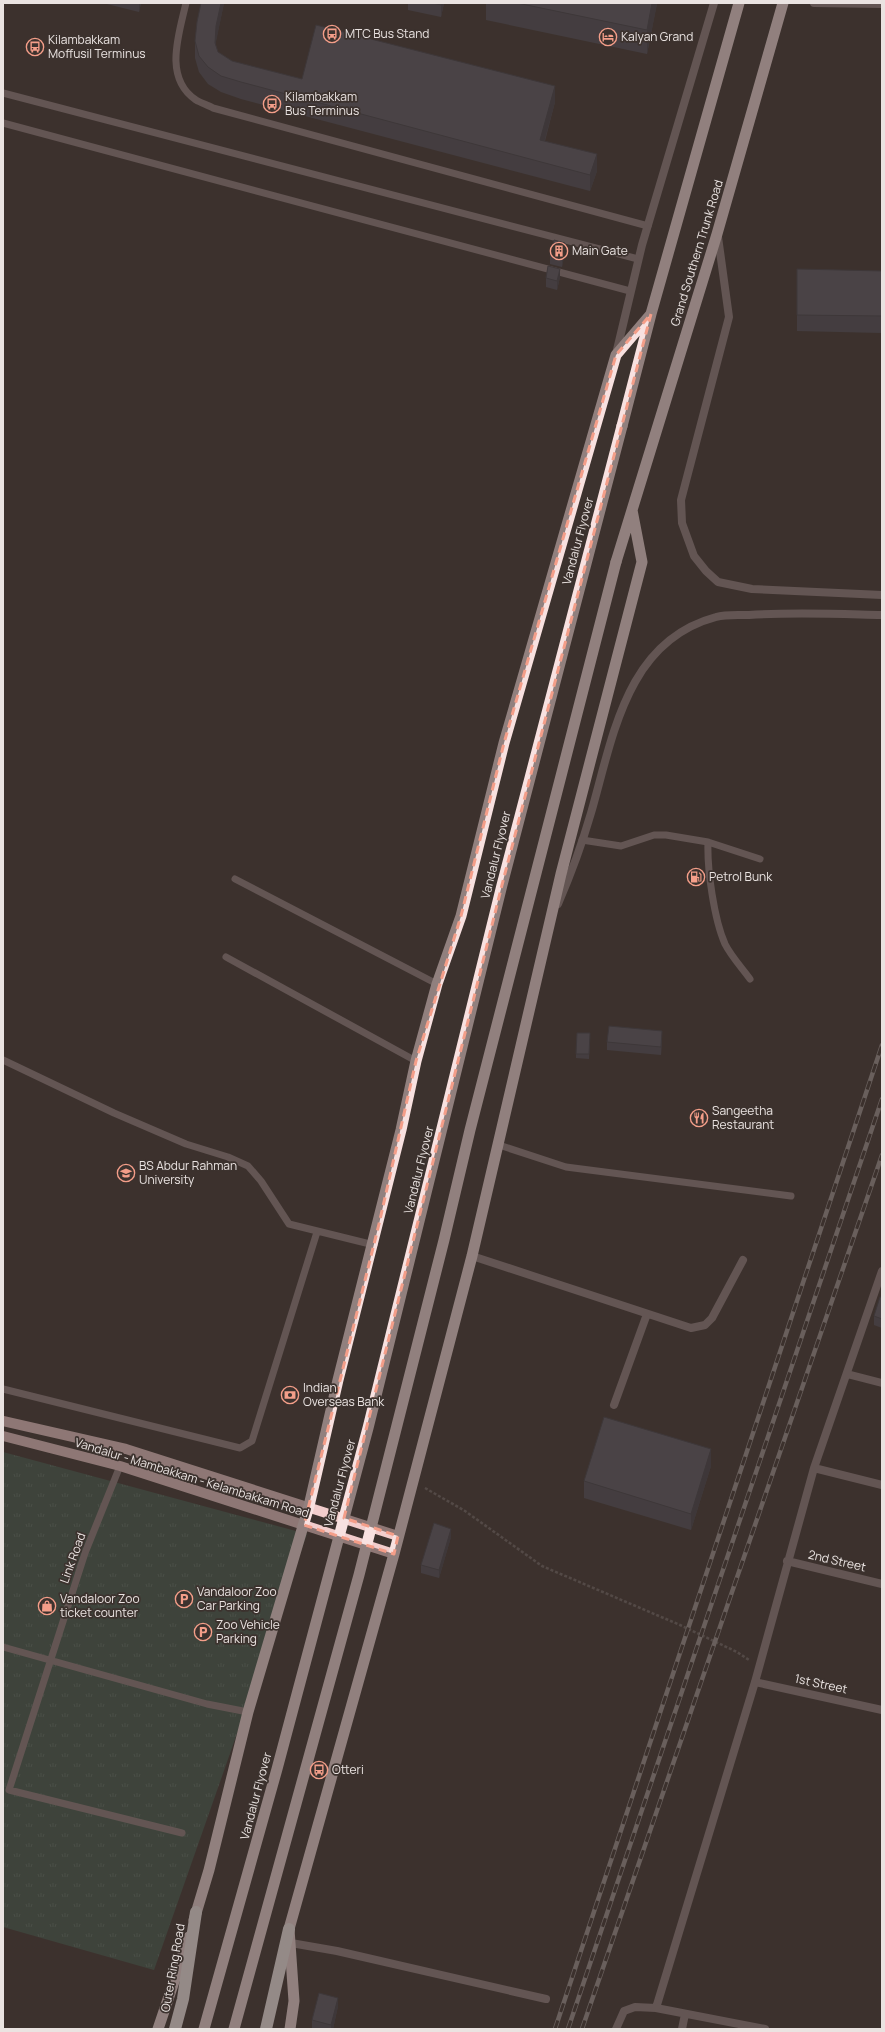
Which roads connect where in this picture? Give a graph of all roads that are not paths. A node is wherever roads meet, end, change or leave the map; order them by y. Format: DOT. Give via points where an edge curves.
graph roads {
  1 [pos="186,3"];
  2 [pos="714,3"];
  3 [pos="739,3"];
  4 [pos="783,3"];
  5 [pos="814,3"];
  6 [pos="882,4"];
  7 [pos="3,93"];
  8 [pos="3,123"];
  9 [pos="648,226"];
  10 [pos="717,234"];
  11 [pos="638,259"];
  12 [pos="630,291"];
  13 [pos="651,314"];
  14 [pos="616,355"];
  15 [pos="632,510"];
  16 [pos="882,595"];
  17 [pos="882,614"];
  18 [pos="582,840"];
  19 [pos="708,842"];
  20 [pos="760,858"];
  21 [pos="235,879"];
  22 [pos="551,921"];
  23 [pos="226,957"];
  24 [pos="750,979"];
  25 [pos="438,984"];
  26 [pos="3,1060"];
  27 [pos="416,1061"];
  28 [pos="499,1145"];
  29 [pos="791,1196"];
  30 [pos="317,1232"];
  31 [pos="374,1245"];
  32 [pos="472,1256"];
  33 [pos="742,1260"];
  34 [pos="882,1274"];
  35 [pos="647,1314"];
  36 [pos="847,1374"];
  37 [pos="882,1383"];
  38 [pos="3,1389"];
  39 [pos="614,1405"];
  40 [pos="3,1421"];
  41 [pos="3,1436"];
  42 [pos="120,1466"];
  43 [pos="814,1468"];
  44 [pos="882,1485"];
  45 [pos="309,1506"];
  46 [pos="304,1525"];
  47 [pos="398,1536"];
  48 [pos="394,1554"];
  49 [pos="787,1561"];
  50 [pos="882,1584"];
  51 [pos="3,1647"];
  52 [pos="50,1659"];
  53 [pos="754,1682"];
  54 [pos="882,1710"];
  55 [pos="248,1712"];
  56 [pos="182,1833"];
  57 [pos="196,1912"];
  58 [pos="289,1929"];
  59 [pos="291,1943"];
  60 [pos="546,1999"];
  61 [pos="656,2008"];
  62 [pos="685,2014"];
  63 [pos="158,2029"];
  64 [pos="175,2029"];
  65 [pos="204,2029"];
  66 [pos="234,2029"];
  67 [pos="266,2029"];
  68 [pos="290,2029"];
  69 [pos="616,2029"];
  70 [pos="682,2029"];
  71 [pos="764,2029"];
  1 -- 9 [label="lane" via="175,53 176,66 180,81 196,100 213,108"];
  2 -- 9 [label="street"];
  3 -- 13 [label="highway"];
  4 -- 10 [label="highway, Grand Southern Trunk Road"];
  5 -- 6 [label="street"];
  7 -- 11 [label="lane"];
  8 -- 12 [label="lane"];
  9 -- 11 [label="street"];
  10 -- 15 [label="highway, Grand Southern Trunk Road"];
  10 -- 16 [label="street" via="729,317 681,500 682,523 694,556 718,582 752,589"];
  11 -- 12 [label="street"];
  12 -- 14 [label="street"];
  13 -- 14 [label="highway"];
  13 -- 65 [label="highway, Vandalur Flyover, bridge" via="502,885 368,1428"];
  14 -- 25 [label="highway" via="504,743 461,916"];
  15 -- 22 [label="highway" via="642,562"];
  15 -- 66 [label="highway, bridge" via="616,562 472,1122 359,1575"];
  17 -- 18 [label="street" via="717,616 693,625 665,642 643,668 621,708"];
  18 -- 19 [label="lane" via="621,846 654,835"];
  18 -- 22 [label="street" via="575,864"];
  19 -- 20 [label="lane"];
  19 -- 24 [label="lane" via="714,905 720,930 726,945"];
  21 -- 25 [label="lane"];
  22 -- 28 [label="highway"];
  23 -- 27 [label="lane"];
  25 -- 27 [label="highway"];
  26 -- 30 [label="lane" via="114,1113 186,1144 248,1166 289,1224"];
  27 -- 31 [label="highway"];
  28 -- 29 [label="lane" via="566,1167"];
  28 -- 32 [label="highway"];
  30 -- 31 [label="lane"];
  30 -- 38 [label="lane" via="252,1441 240,1448"];
  31 -- 45 [label="highway" via="338,1380"];
  32 -- 35 [label="street"];
  32 -- 47 [label="highway"];
  33 -- 35 [label="street" via="712,1318 705,1325 691,1328"];
  34 -- 36 [label="street"];
  35 -- 39 [label="street"];
  36 -- 37 [label="street"];
  36 -- 43 [label="street"];
  40 -- 45 [label="main road, Vandalur - Mambakkam - Kelambakkam Road" via="126,1449"];
  41 -- 42 [label="main road, Vandalur - Mambakkam - Kelambakkam Road"];
  42 -- 46 [label="main road, Vandalur - Mambakkam - Kelambakkam Road"];
  42 -- 52 [label="lane, Link Road" via="85,1553"];
  43 -- 44 [label="street"];
  43 -- 49 [label="street"];
  45 -- 46 [label="highway"];
  45 -- 47 [label="main road, Vandalur - Mambakkam - Kelambakkam Road"];
  46 -- 48 [label="main road, Vandalur - Mambakkam - Kelambakkam Road"];
  46 -- 55 [label="highway"];
  47 -- 48 [label="highway"];
  48 -- 58 [label="highway"];
  49 -- 50 [label="street, 2nd Street"];
  49 -- 53 [label="street"];
  51 -- 52 [label="lane"];
  52 -- 55 [label="lane" via="207,1704"];
  52 -- 56 [label="lane, Link Road" via="9,1790"];
  53 -- 54 [label="street, 1st Street"];
  53 -- 61 [label="street"];
  55 -- 57 [label="highway" via="209,1870"];
  57 -- 63 [label="highway"];
  57 -- 64 [label="highway, Outer Ring Road" via="183,1999"];
  58 -- 59 [label="highway"];
  58 -- 67 [label="highway"];
  59 -- 60 [label="street" via="337,1951"];
  59 -- 68 [label="highway" via="294,2001"];
  61 -- 62 [label="street"];
  61 -- 69 [label="street" via="624,2011"];
  62 -- 70 [label="street"];
  62 -- 71 [label="street"];
}
